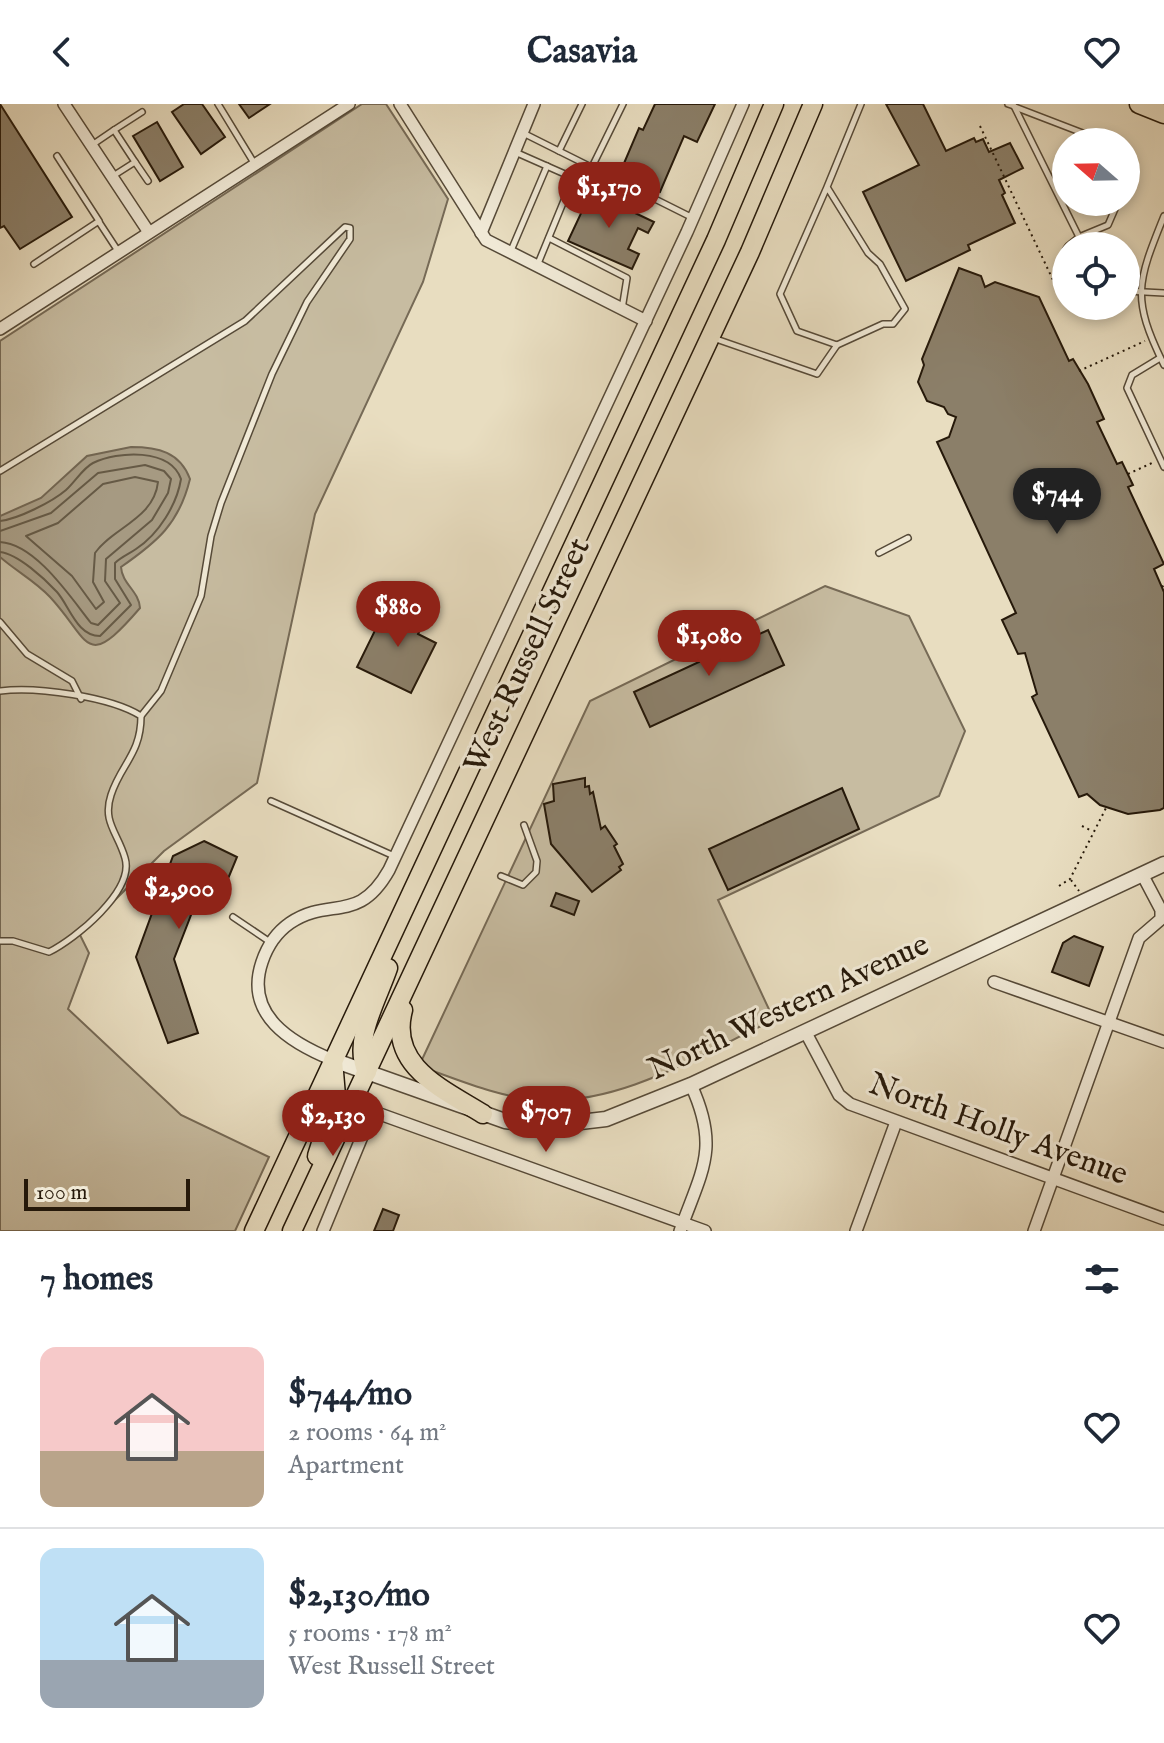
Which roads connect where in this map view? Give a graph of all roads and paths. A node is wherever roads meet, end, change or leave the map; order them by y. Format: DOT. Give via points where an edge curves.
graph roads {
  1 [pos="64,104"];
  2 [pos="218,104"];
  3 [pos="349,104"];
  4 [pos="400,104"];
  5 [pos="534,104"];
  6 [pos="582,104"];
  7 [pos="623,104"];
  8 [pos="743,104"];
  9 [pos="774,104"];
  10 [pos="813,104"];
  11 [pos="861,104"];
  12 [pos="1139,104"];
  13 [pos="1011,105"];
  14 [pos="142,112"];
  15 [pos="1164,114"];
  16 [pos="980,126"];
  17 [pos="1070,128"];
  18 [pos="114,130"];
  19 [pos="522,133"];
  20 [pos="92,145"];
  21 [pos="559,151"];
  22 [pos="515,152"];
  23 [pos="57,156"];
  24 [pos="135,162"];
  25 [pos="255,163"];
  26 [pos="547,166"];
  27 [pos="592,167"];
  28 [pos="112,176"];
  29 [pos="148,181"];
  30 [pos="827,187"];
  31 [pos="1112,216"];
  32 [pos="1164,216"];
  33 [pos="693,218"];
  34 [pos="99,221"];
  35 [pos="148,231"];
  36 [pos="1076,232"];
  37 [pos="1091,232"];
  38 [pos="481,233"];
  39 [pos="549,238"];
  40 [pos="118,251"];
  41 [pos="510,254"];
  42 [pos="34,264"];
  43 [pos="536,267"];
  44 [pos="1052,278"];
  45 [pos="1140,288"];
  46 [pos="1140,291"];
  47 [pos="1164,293"];
  48 [pos="1140,298"];
  49 [pos="622,309"];
  50 [pos="646,321"];
  51 [pos="0,329"];
  52 [pos="710,337"];
  53 [pos="1152,338"];
  54 [pos="837,345"];
  55 [pos="1160,358"];
  56 [pos="1164,365"];
  57 [pos="1079,371"];
  58 [pos="1160,459"];
  59 [pos="1164,467"];
  60 [pos="0,471"];
  61 [pos="1128,474"];
  62 [pos="908,538"];
  63 [pos="879,553"];
  64 [pos="0,622"];
  65 [pos="0,691"];
  66 [pos="81,699"];
  67 [pos="141,716"];
  68 [pos="271,801"];
  69 [pos="1106,808"];
  70 [pos="524,825"];
  71 [pos="1082,826"];
  72 [pos="1094,832"];
  73 [pos="396,857"];
  74 [pos="1164,864"];
  75 [pos="1142,874"];
  76 [pos="501,876"];
  77 [pos="1059,886"];
  78 [pos="413,889"];
  79 [pos="233,917"];
  80 [pos="1163,920"];
  81 [pos="0,941"];
  82 [pos="271,943"];
  83 [pos="425,947"];
  84 [pos="994,982"];
  85 [pos="1108,1021"];
  86 [pos="805,1031"];
  87 [pos="1164,1042"];
  88 [pos="333,1060"];
  89 [pos="367,1072"];
  90 [pos="691,1085"];
  91 [pos="483,1114"];
  92 [pos="896,1122"];
  93 [pos="1053,1178"];
  94 [pos="1164,1219"];
  95 [pos="295,1225"];
  96 [pos="681,1227"];
  97 [pos="254,1231"];
  98 [pos="323,1231"];
  99 [pos="705,1231"];
  100 [pos="856,1231"];
  101 [pos="1034,1231"];
  1 -- 20 [label="street"];
  2 -- 25 [label="lane"];
  3 -- 25 [label="street"];
  4 -- 38 [label="street"];
  5 -- 19 [label="street"];
  6 -- 21 [label="lane"];
  7 -- 27 [label="lane"];
  8 -- 33 [label="street, West Russell Street"];
  9 -- 78 [label="main road, West Russell Street" via="716,240"];
  10 -- 52 [label="main road, West Russell Street"];
  11 -- 30 [label="lane"];
  12 -- 15 [label="main road"];
  13 -- 17 [label="lane"];
  13 -- 36 [label="lane"];
  14 -- 18 [label="lane"];
  16 -- 44 [label="path"];
  18 -- 20 [label="lane"];
  18 -- 24 [label="lane"];
  19 -- 21 [label="lane"];
  19 -- 22 [label="street"];
  20 -- 28 [label="street"];
  21 -- 27 [label="lane"];
  22 -- 26 [label="lane"];
  22 -- 38 [label="street"];
  23 -- 34 [label="lane"];
  24 -- 28 [label="lane"];
  24 -- 29 [label="lane"];
  25 -- 35 [label="street"];
  26 -- 39 [label="lane" via="572,181"];
  26 -- 41 [label="lane"];
  27 -- 33 [label="lane"];
  28 -- 35 [label="street"];
  30 -- 54 [label="lane" via="780,294 797,331"];
  30 -- 54 [label="lane" via="905,309 893,324"];
  31 -- 37 [label="lane" via="1108,225"];
  32 -- 45 [label="lane"];
  33 -- 50 [label="street, West Russell Street"];
  34 -- 40 [label="lane"];
  34 -- 42 [label="lane"];
  35 -- 40 [label="street"];
  38 -- 41 [label="street"];
  39 -- 43 [label="lane"];
  39 -- 49 [label="lane" via="627,278"];
  40 -- 51 [label="street"];
  41 -- 43 [label="street"];
  43 -- 49 [label="street"];
  46 -- 47 [label="lane"];
  48 -- 53 [label="lane"];
  49 -- 50 [label="street"];
  50 -- 73 [label="street, West Russell Street"];
  52 -- 54 [label="lane" via="817,374"];
  52 -- 83 [label="main road, West Russell Street"];
  53 -- 55 [label="lane"];
  53 -- 57 [label="path"];
  55 -- 56 [label="lane"];
  55 -- 58 [label="lane" via="1132,375 1127,388"];
  58 -- 59 [label="lane"];
  58 -- 61 [label="path"];
  60 -- 67 [label="lane" via="245,321 345,227 350,228 350,239 307,302 272,374 221,503 201,596 161,691"];
  62 -- 63 [label="lane"];
  64 -- 66 [label="lane" via="27,654 72,681"];
  65 -- 66 [label="lane"];
  66 -- 67 [label="lane" via="111,701"];
  67 -- 81 [label="lane" via="140,741 111,794 106,820 126,860 124,883 68,942 49,952"];
  68 -- 73 [label="lane"];
  69 -- 72 [label="path"];
  70 -- 76 [label="lane" via="536,872 523,885"];
  71 -- 72 [label="path"];
  72 -- 77 [label="path" via="1070,879"];
  73 -- 82 [label="street, West Russell Street" via="371,896 346,908 302,917"];
  74 -- 75 [label="street, North Western Avenue"];
  75 -- 80 [label="street"];
  75 -- 86 [label="street, North Western Avenue"];
  78 -- 88 [label="main road, West Russell Street"];
  78 -- 89 [label="main road" via="363,1040 361,1059"];
  79 -- 82 [label="lane"];
  80 -- 85 [label="street" via="1139,938"];
  82 -- 88 [label="street" via="258,986 267,1017 290,1040"];
  83 -- 89 [label="main road, West Russell Street"];
  83 -- 91 [label="main road" via="401,1017 403,1052 421,1074"];
  84 -- 85 [label="street"];
  85 -- 87 [label="street"];
  85 -- 93 [label="street"];
  86 -- 90 [label="street, North Western Avenue"];
  86 -- 92 [label="street, North Holly Avenue" via="839,1095"];
  88 -- 89 [label="street, North Western Avenue"];
  88 -- 95 [label="main road" via="336,1096"];
  88 -- 97 [label="main road, West Russell Street"];
  89 -- 91 [label="street, North Western Avenue"];
  89 -- 95 [label="main road, West Russell Street"];
  90 -- 91 [label="street, North Western Avenue" via="624,1114 585,1123 526,1124"];
  90 -- 96 [label="street" via="709,1142"];
  92 -- 93 [label="street, North Holly Avenue"];
  92 -- 100 [label="street"];
  93 -- 94 [label="street, North Holly Avenue"];
  93 -- 101 [label="street"];
  96 -- 98 [label="street" via="377,1113 368,1122"];
  96 -- 99 [label="street"];
}
